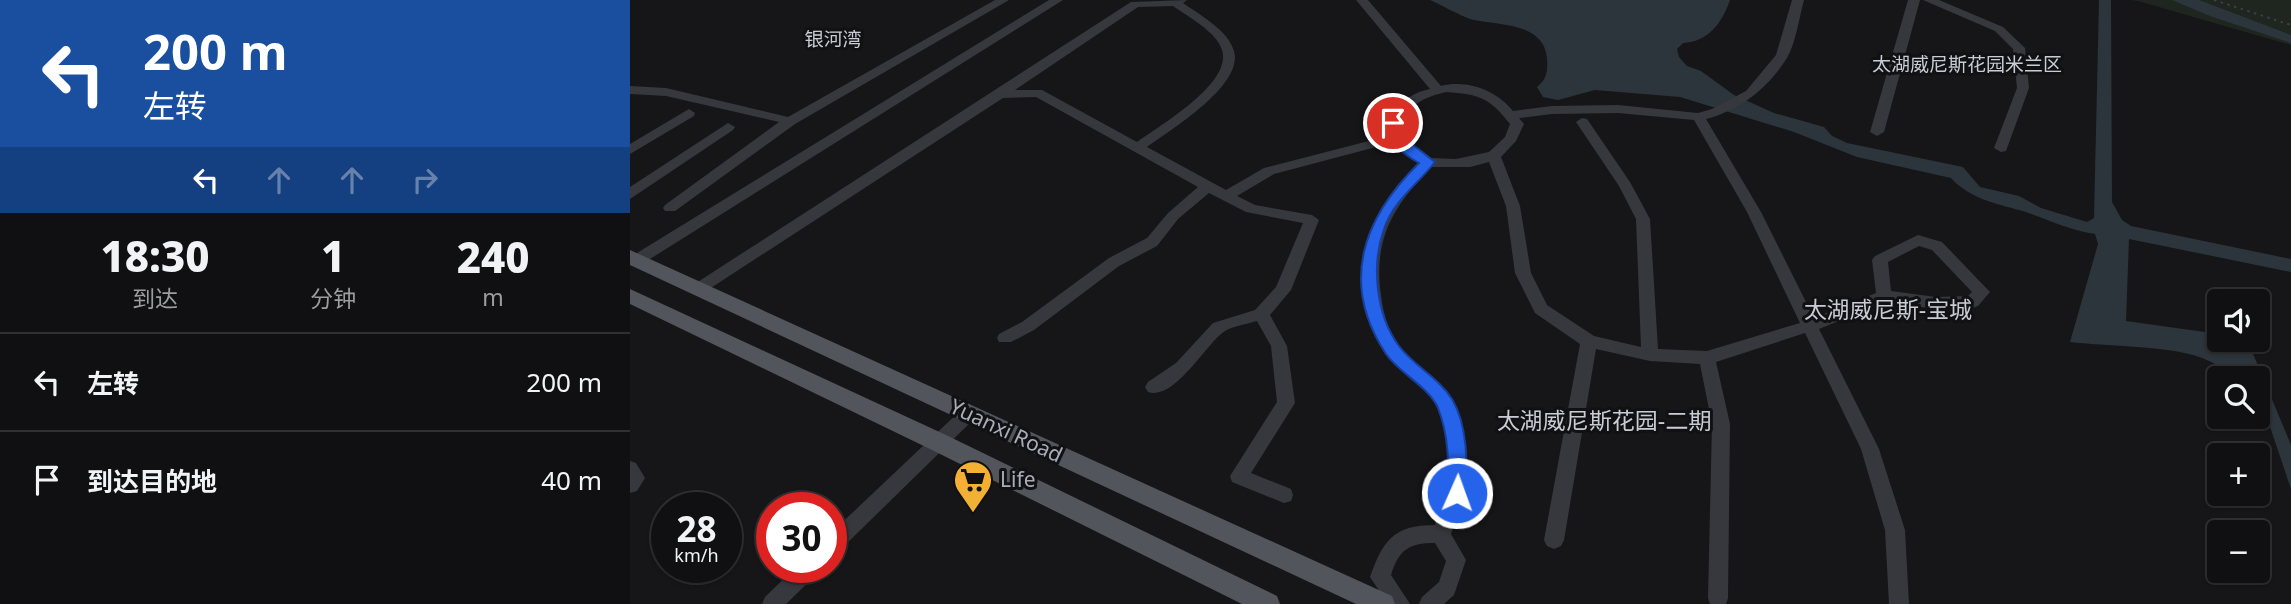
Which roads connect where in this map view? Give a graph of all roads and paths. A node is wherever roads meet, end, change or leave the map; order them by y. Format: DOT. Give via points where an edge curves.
graph roads {
  1 [pos="1003,0"];
  2 [pos="1057,0"];
  3 [pos="1362,0"];
  4 [pos="1798,0"];
  5 [pos="1914,0"];
  6 [pos="1929,0"];
  7 [pos="2214,0"];
  8 [pos="1137,2"];
  9 [pos="1178,2"];
  10 [pos="2291,25"];
  11 [pos="1035,70"];
  12 [pos="1437,89"];
  13 [pos="630,90"];
  14 [pos="1038,93"];
  15 [pos="1000,94"];
  16 [pos="688,113"];
  17 [pos="1513,115"];
  18 [pos="1698,117"];
  19 [pos="790,121"];
  20 [pos="1582,122"];
  21 [pos="728,127"];
  22 [pos="1877,132"];
  23 [pos="1396,138"];
  24 [pos="1138,147"];
  25 [pos="2001,148"];
  26 [pos="630,150"];
  27 [pos="1494,156"];
  28 [pos="1428,162"];
  29 [pos="1208,186"];
  30 [pos="630,194"];
  31 [pos="1226,196"];
  32 [pos="670,208"];
  33 [pos="633,259"];
  34 [pos="698,289"];
  35 [pos="630,296"];
  36 [pos="1884,296"];
  37 [pos="1261,314"];
  38 [pos="1812,325"];
  39 [pos="1006,338"];
  40 [pos="1588,341"];
  41 [pos="1650,355"];
  42 [pos="1707,358"];
  43 [pos="1154,387"];
  44 [pos="968,414"];
  45 [pos="938,442"];
  46 [pos="630,469"];
  47 [pos="630,485"];
  48 [pos="1284,495"];
  49 [pos="847,530"];
  50 [pos="1441,535"];
  51 [pos="1554,540"];
  52 [pos="794,583"];
  53 [pos="1717,598"];
  54 [pos="772,604"];
  55 [pos="1268,604"];
  56 [pos="1383,604"];
  57 [pos="1400,604"];
  58 [pos="1429,604"];
  59 [pos="1899,604"];
  1 -- 19 [label="street"];
  2 -- 33 [label="street"];
  3 -- 12 [label="street"];
  4 -- 18 [label="street" via="1782,57 1750,94"];
  5 -- 22 [label="street"];
  6 -- 25 [label="street" via="1999,29 2019,48 2022,88"];
  7 -- 10 [label="path"];
  8 -- 9 [label="street"];
  8 -- 11 [label="street"];
  9 -- 24 [label="street" via="1228,50 1230,70 1219,86"];
  11 -- 14 [label="street"];
  11 -- 15 [label="street"];
  12 -- 17 [label="street" via="1464,88 1490,94"];
  12 -- 23 [label="street" via="1415,96 1400,108 1393,123"];
  13 -- 19 [label="street" via="666,92"];
  14 -- 15 [label="street"];
  14 -- 24 [label="street"];
  15 -- 34 [label="street"];
  16 -- 26 [label="street"];
  17 -- 18 [label="street" via="1618,109"];
  17 -- 27 [label="street" via="1517,124 1512,142"];
  18 -- 38 [label="street"];
  19 -- 32 [label="street"];
  20 -- 41 [label="street" via="1643,219"];
  21 -- 30 [label="street"];
  23 -- 28 [label="street"];
  23 -- 31 [label="street" via="1269,171"];
  24 -- 29 [label="street"];
  27 -- 28 [label="street" via="1466,164"];
  27 -- 40 [label="street" via="1513,206 1523,273 1541,309"];
  28 -- 50 [label="street" via="1400,190 1377,228 1368,269 1376,317 1393,351 1445,402 1458,451 1457,493"];
  29 -- 31 [label="street"];
  29 -- 39 [label="street" via="1173,216 1152,242 1114,262"];
  31 -- 37 [label="street" via="1251,209 1312,220 1283,290"];
  33 -- 34 [label="main road, Yuanxi Road"];
  34 -- 44 [label="main road, Yuanxi Road"];
  35 -- 45 [label="main road, Yuanxi Road"];
  36 -- 36 [label="street" via="1972,302 1982,292 1937,246 1918,240 1880,260"];
  36 -- 38 [label="street"];
  37 -- 43 [label="street" via="1219,327 1182,368"];
  37 -- 48 [label="street" via="1279,346 1286,403 1240,476"];
  38 -- 42 [label="street"];
  38 -- 59 [label="street" via="1870,449 1895,530"];
  40 -- 41 [label="street"];
  40 -- 51 [label="street"];
  41 -- 42 [label="street"];
  42 -- 53 [label="street" via="1721,424"];
  44 -- 45 [label="street"];
  44 -- 56 [label="main road, Yuanxi Road"];
  45 -- 49 [label="street"];
  45 -- 55 [label="main road, Yuanxi Road"];
  46 -- 47 [label="street" via="636,478"];
  50 -- 57 [label="street" via="1429,533 1405,540 1390,551 1380,577"];
  50 -- 58 [label="street" via="1456,560 1447,588"];
  52 -- 54 [label="street"];
}
